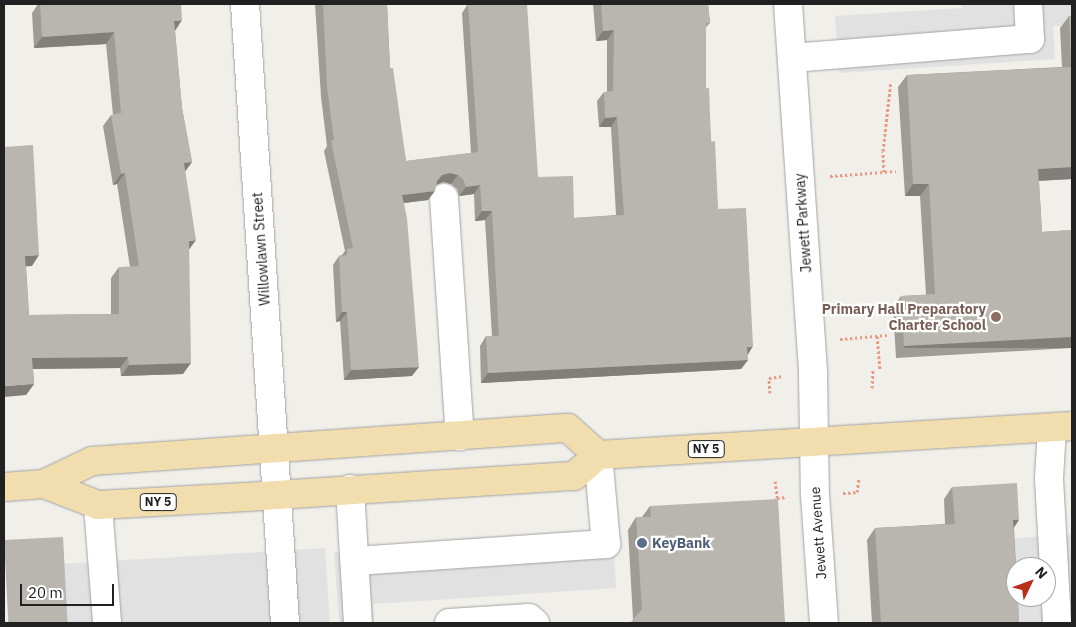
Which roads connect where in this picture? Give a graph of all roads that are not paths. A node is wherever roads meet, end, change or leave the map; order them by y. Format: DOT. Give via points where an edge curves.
graph roads {
  1 [pos="245,4"];
  2 [pos="788,4"];
  3 [pos="1028,4"];
  4 [pos="792,58"];
  5 [pos="444,198"];
  6 [pos="1062,427"];
  7 [pos="460,436"];
  8 [pos="814,442"];
  9 [pos="274,448"];
  10 [pos="598,455"];
  11 [pos="44,484"];
  12 [pos="4,487"];
  13 [pos="350,489"];
  14 [pos="276,495"];
  15 [pos="98,505"];
  16 [pos="355,561"];
  17 [pos="107,623"];
  18 [pos="285,623"];
  19 [pos="358,623"];
  20 [pos="449,623"];
  21 [pos="535,623"];
  22 [pos="824,623"];
  23 [pos="1057,623"];
  1 -- 9 [label="street, Willowlawn Street"];
  2 -- 4 [label="street, Jewett Parkway"];
  3 -- 4 [label="street" via="1030,39"];
  4 -- 8 [label="street, Jewett Parkway" via="814,374"];
  5 -- 7 [label="street"];
  6 -- 8 [label="main road, NY 5"];
  6 -- 23 [label="street" via="1050,479"];
  7 -- 9 [label="main road, NY 5"];
  7 -- 10 [label="main road, NY 5" via="568,428"];
  8 -- 10 [label="main road, NY 5"];
  8 -- 22 [label="street, Jewett Avenue"];
  9 -- 11 [label="main road, NY 5" via="92,461"];
  9 -- 14 [label="street, Willowlawn Street"];
  10 -- 13 [label="main road, NY 5" via="574,476"];
  10 -- 16 [label="street" via="606,544"];
  11 -- 12 [label="main road, NY 5"];
  11 -- 15 [label="main road, NY 5"];
  13 -- 14 [label="main road, NY 5"];
  13 -- 16 [label="street"];
  14 -- 15 [label="main road, NY 5"];
  14 -- 18 [label="street, Willowlawn Street"];
  15 -- 17 [label="street"];
  16 -- 19 [label="street"];
  20 -- 21 [label="street" via="529,618"];
}
